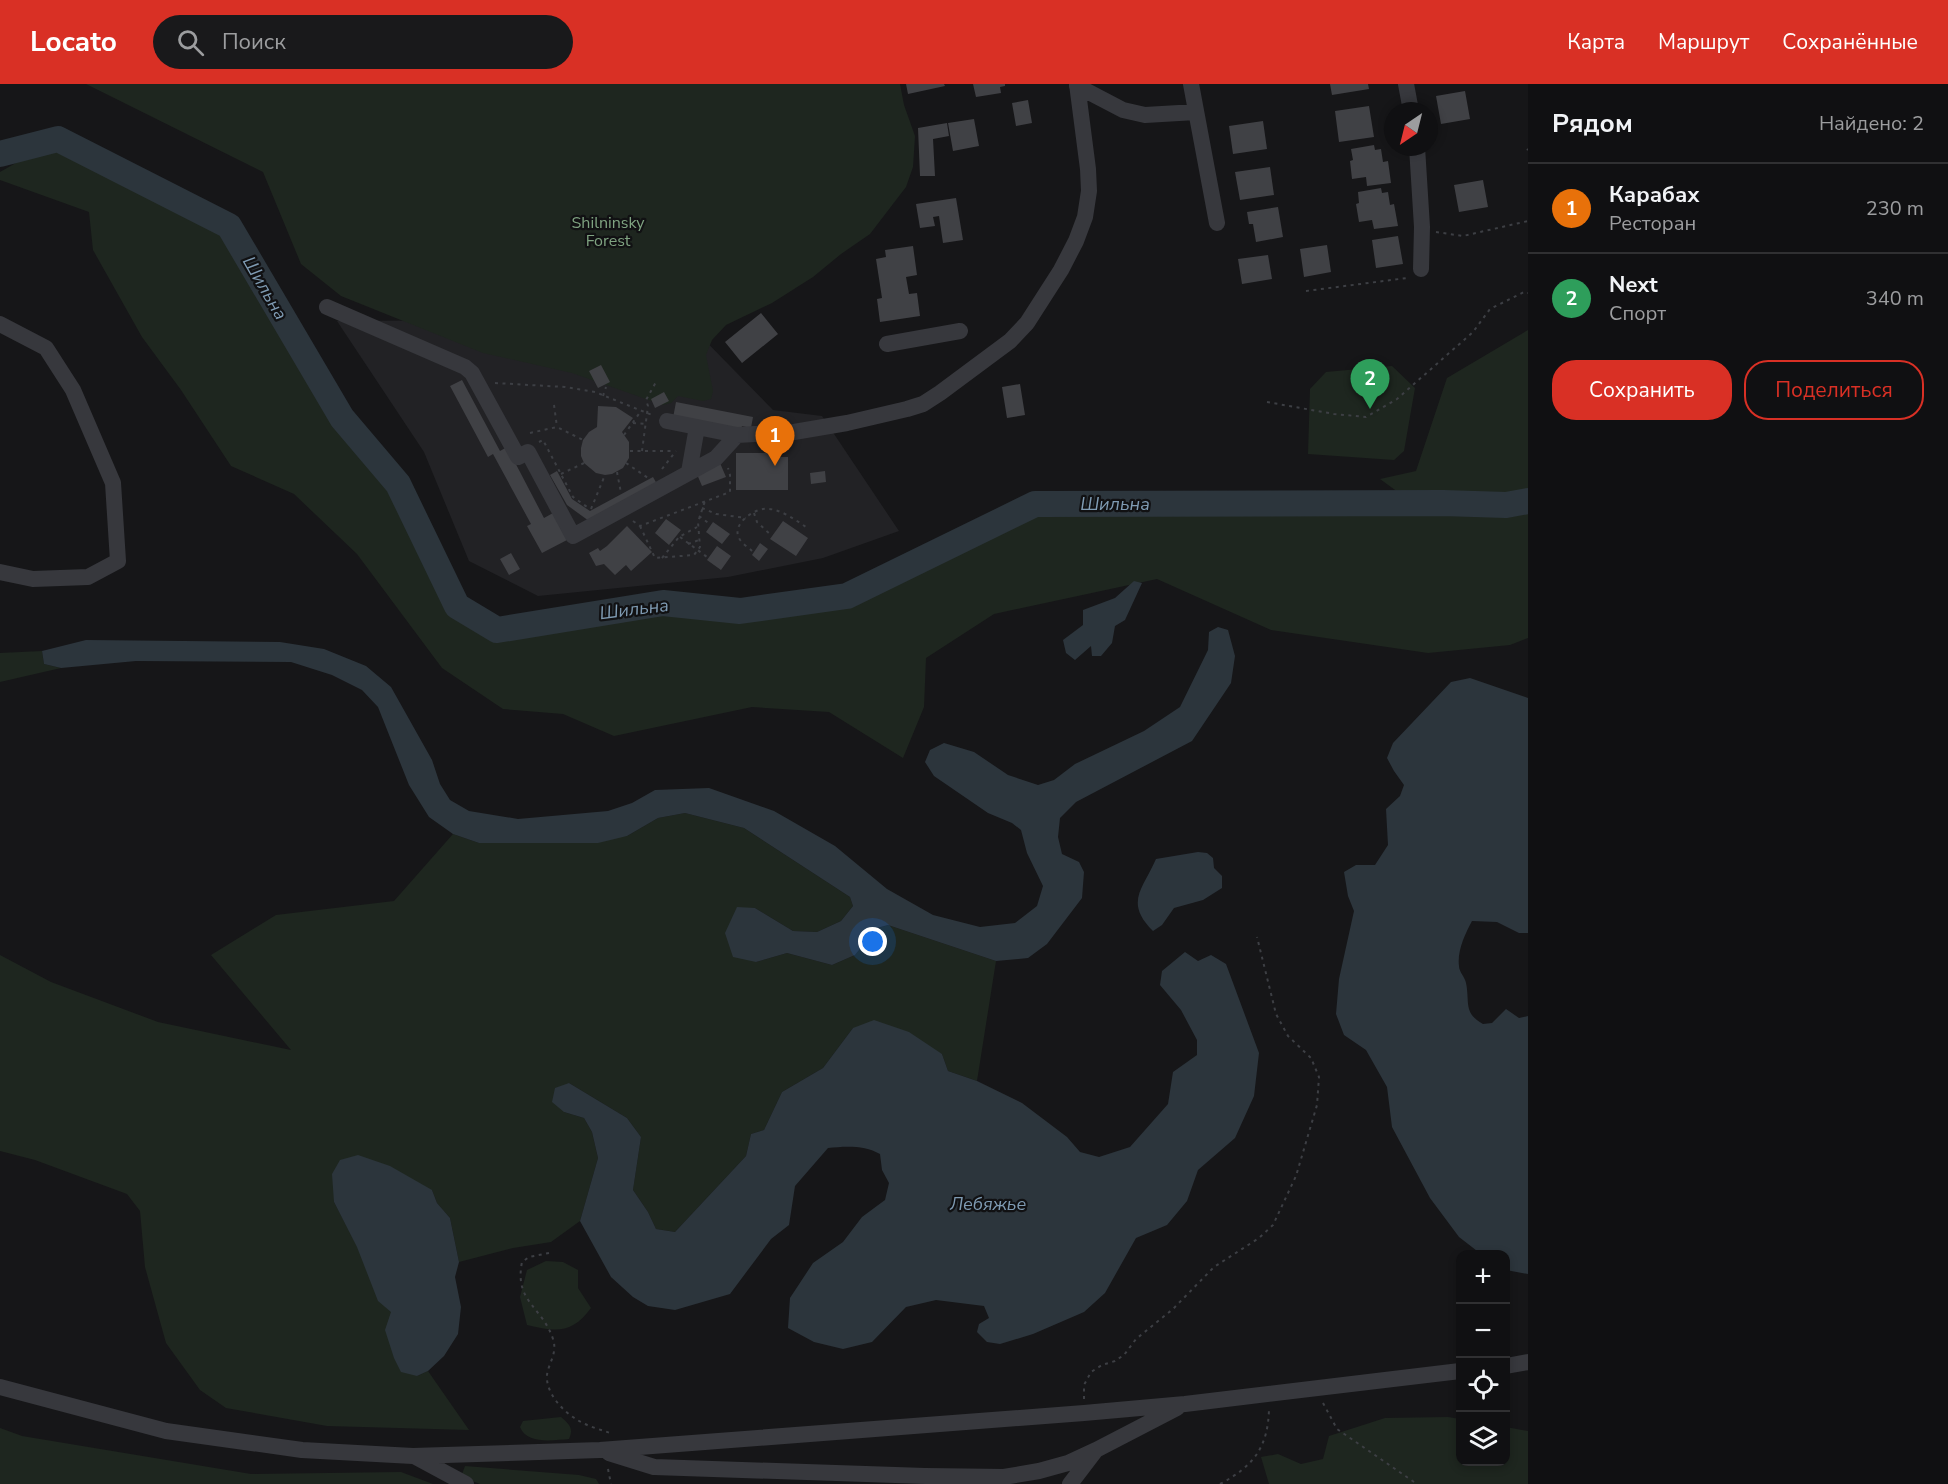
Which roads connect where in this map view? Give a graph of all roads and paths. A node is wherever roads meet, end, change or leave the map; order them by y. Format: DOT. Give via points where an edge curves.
graph roads {
  1 [pos="1191,84"];
  2 [pos="1406,84"];
  3 [pos="1077,85"];
  4 [pos="1409,102"];
  5 [pos="1196,112"];
  6 [pos="1418,156"];
  7 [pos="1528,221"];
  8 [pos="1216,223"];
  9 [pos="1422,227"];
  10 [pos="1421,269"];
  11 [pos="1306,291"];
  12 [pos="1528,292"];
  13 [pos="327,308"];
  14 [pos="0,324"];
  15 [pos="960,331"];
  16 [pos="887,344"];
  17 [pos="656,382"];
  18 [pos="606,387"];
  19 [pos="482,390"];
  20 [pos="603,396"];
  21 [pos="1267,402"];
  22 [pos="554,405"];
  23 [pos="641,411"];
  24 [pos="647,413"];
  25 [pos="667,421"];
  26 [pos="633,423"];
  27 [pos="646,424"];
  28 [pos="557,427"];
  29 [pos="697,427"];
  30 [pos="530,433"];
  31 [pos="624,435"];
  32 [pos="737,435"];
  33 [pos="583,440"];
  34 [pos="630,451"];
  35 [pos="642,451"];
  36 [pos="528,452"];
  37 [pos="684,452"];
  38 [pos="721,452"];
  39 [pos="626,463"];
  40 [pos="584,464"];
  41 [pos="662,469"];
  42 [pos="617,472"];
  43 [pos="689,472"];
  44 [pos="561,474"];
  45 [pos="604,475"];
  46 [pos="654,475"];
  47 [pos="648,478"];
  48 [pos="639,483"];
  49 [pos="621,493"];
  50 [pos="705,501"];
  51 [pos="601,504"];
  52 [pos="702,507"];
  53 [pos="591,509"];
  54 [pos="618,512"];
  55 [pos="753,512"];
  56 [pos="699,516"];
  57 [pos="746,518"];
  58 [pos="711,525"];
  59 [pos="640,526"];
  60 [pos="698,526"];
  61 [pos="806,527"];
  62 [pos="772,536"];
  63 [pos="677,538"];
  64 [pos="699,540"];
  65 [pos="688,544"];
  66 [pos="663,547"];
  67 [pos="698,550"];
  68 [pos="668,551"];
  69 [pos="752,551"];
  70 [pos="707,557"];
  71 [pos="662,558"];
  72 [pos="0,572"];
  73 [pos="1257,938"];
  74 [pos="549,1253"];
  75 [pos="1528,1362"];
  76 [pos="1510,1365"];
  77 [pos="1456,1372"];
  78 [pos="0,1387"];
  79 [pos="1314,1389"];
  80 [pos="1269,1394"];
  81 [pos="1185,1404"];
  82 [pos="1084,1413"];
  83 [pos="615,1435"];
  84 [pos="600,1450"];
  85 [pos="1096,1450"];
  86 [pos="413,1456"];
  87 [pos="466,1484"];
  88 [pos="1070,1484"];
  89 [pos="1220,1484"];
  90 [pos="1417,1484"];
  1 -- 5 [label="street"];
  2 -- 4 [label="street"];
  3 -- 5 [label="street" via="1123,110 1145,115"];
  3 -- 32 [label="street" via="1088,169 1084,217 1061,270 1027,323 1010,341 923,404 818,429"];
  5 -- 8 [label="street"];
  6 -- 9 [label="street"];
  7 -- 9 [label="path" via="1463,236"];
  9 -- 10 [label="street"];
  10 -- 11 [label="path" via="1412,277"];
  12 -- 21 [label="path" via="1490,309 1473,332 1405,393 1366,417"];
  13 -- 19 [label="street" via="465,367"];
  14 -- 72 [label="street" via="46,348 74,390 113,483 118,561 88,577 33,579"];
  15 -- 16 [label="street"];
  17 -- 24 [label="path" via="646,400 650,405"];
  18 -- 20 [label="path"];
  19 -- 20 [label="path" via="495,383 565,387"];
  19 -- 36 [label="street" via="518,457"];
  20 -- 23 [label="path"];
  22 -- 28 [label="path"];
  23 -- 24 [label="path"];
  23 -- 26 [label="path"];
  24 -- 25 [label="path"];
  24 -- 27 [label="path"];
  25 -- 29 [label="street"];
  26 -- 27 [label="path"];
  26 -- 31 [label="path"];
  27 -- 35 [label="path"];
  28 -- 30 [label="path"];
  28 -- 33 [label="path"];
  29 -- 32 [label="street"];
  29 -- 37 [label="street"];
  32 -- 38 [label="street"];
  34 -- 35 [label="path"];
  35 -- 37 [label="path"];
  36 -- 44 [label="path" via="543,440"];
  36 -- 54 [label="street" via="573,536"];
  37 -- 41 [label="path"];
  37 -- 43 [label="street"];
  38 -- 43 [label="street"];
  38 -- 50 [label="path" via="730,475 730,492"];
  39 -- 47 [label="path"];
  40 -- 44 [label="path"];
  42 -- 49 [label="path"];
  43 -- 54 [label="street"];
  44 -- 53 [label="path" via="573,497"];
  45 -- 53 [label="path"];
  46 -- 47 [label="path"];
  47 -- 48 [label="path"];
  50 -- 52 [label="path"];
  50 -- 59 [label="path"];
  51 -- 53 [label="path"];
  52 -- 56 [label="path"];
  52 -- 57 [label="path" via="716,514"];
  54 -- 59 [label="path"];
  55 -- 57 [label="path"];
  55 -- 61 [label="path" via="771,510"];
  55 -- 62 [label="path" via="757,522"];
  56 -- 58 [label="path"];
  56 -- 60 [label="path"];
  57 -- 69 [label="path" via="737,528 738,537"];
  59 -- 71 [label="path" via="656,558"];
  60 -- 63 [label="path"];
  60 -- 64 [label="path"];
  63 -- 65 [label="path"];
  63 -- 68 [label="path"];
  64 -- 65 [label="path"];
  64 -- 67 [label="path"];
  65 -- 67 [label="path"];
  66 -- 68 [label="path"];
  67 -- 70 [label="path"];
  67 -- 71 [label="path" via="694,555"];
  68 -- 71 [label="path"];
  73 -- 82 [label="path" via="1276,1014 1288,1036 1311,1058 1319,1077 1317,1105 1296,1176 1273,1225 1214,1267 1173,1310 1136,1339 1124,1355 1091,1372 1084,1385"];
  74 -- 83 [label="path" via="522,1262 519,1276 524,1296 554,1341 547,1372 549,1386 576,1420"];
  75 -- 76 [label="street"];
  77 -- 79 [label="street"];
  78 -- 86 [label="street" via="165,1431 302,1450"];
  79 -- 80 [label="street"];
  79 -- 90 [label="path" via="1337,1429"];
  80 -- 81 [label="street"];
  80 -- 89 [label="path" via="1268,1426 1262,1447 1248,1465"];
  81 -- 82 [label="street"];
  81 -- 85 [label="street"];
  82 -- 84 [label="street"];
  84 -- 85 [label="street" via="654,1467 993,1477 1039,1471"];
  84 -- 86 [label="street"];
  85 -- 88 [label="street"];
  86 -- 87 [label="street"];
}
